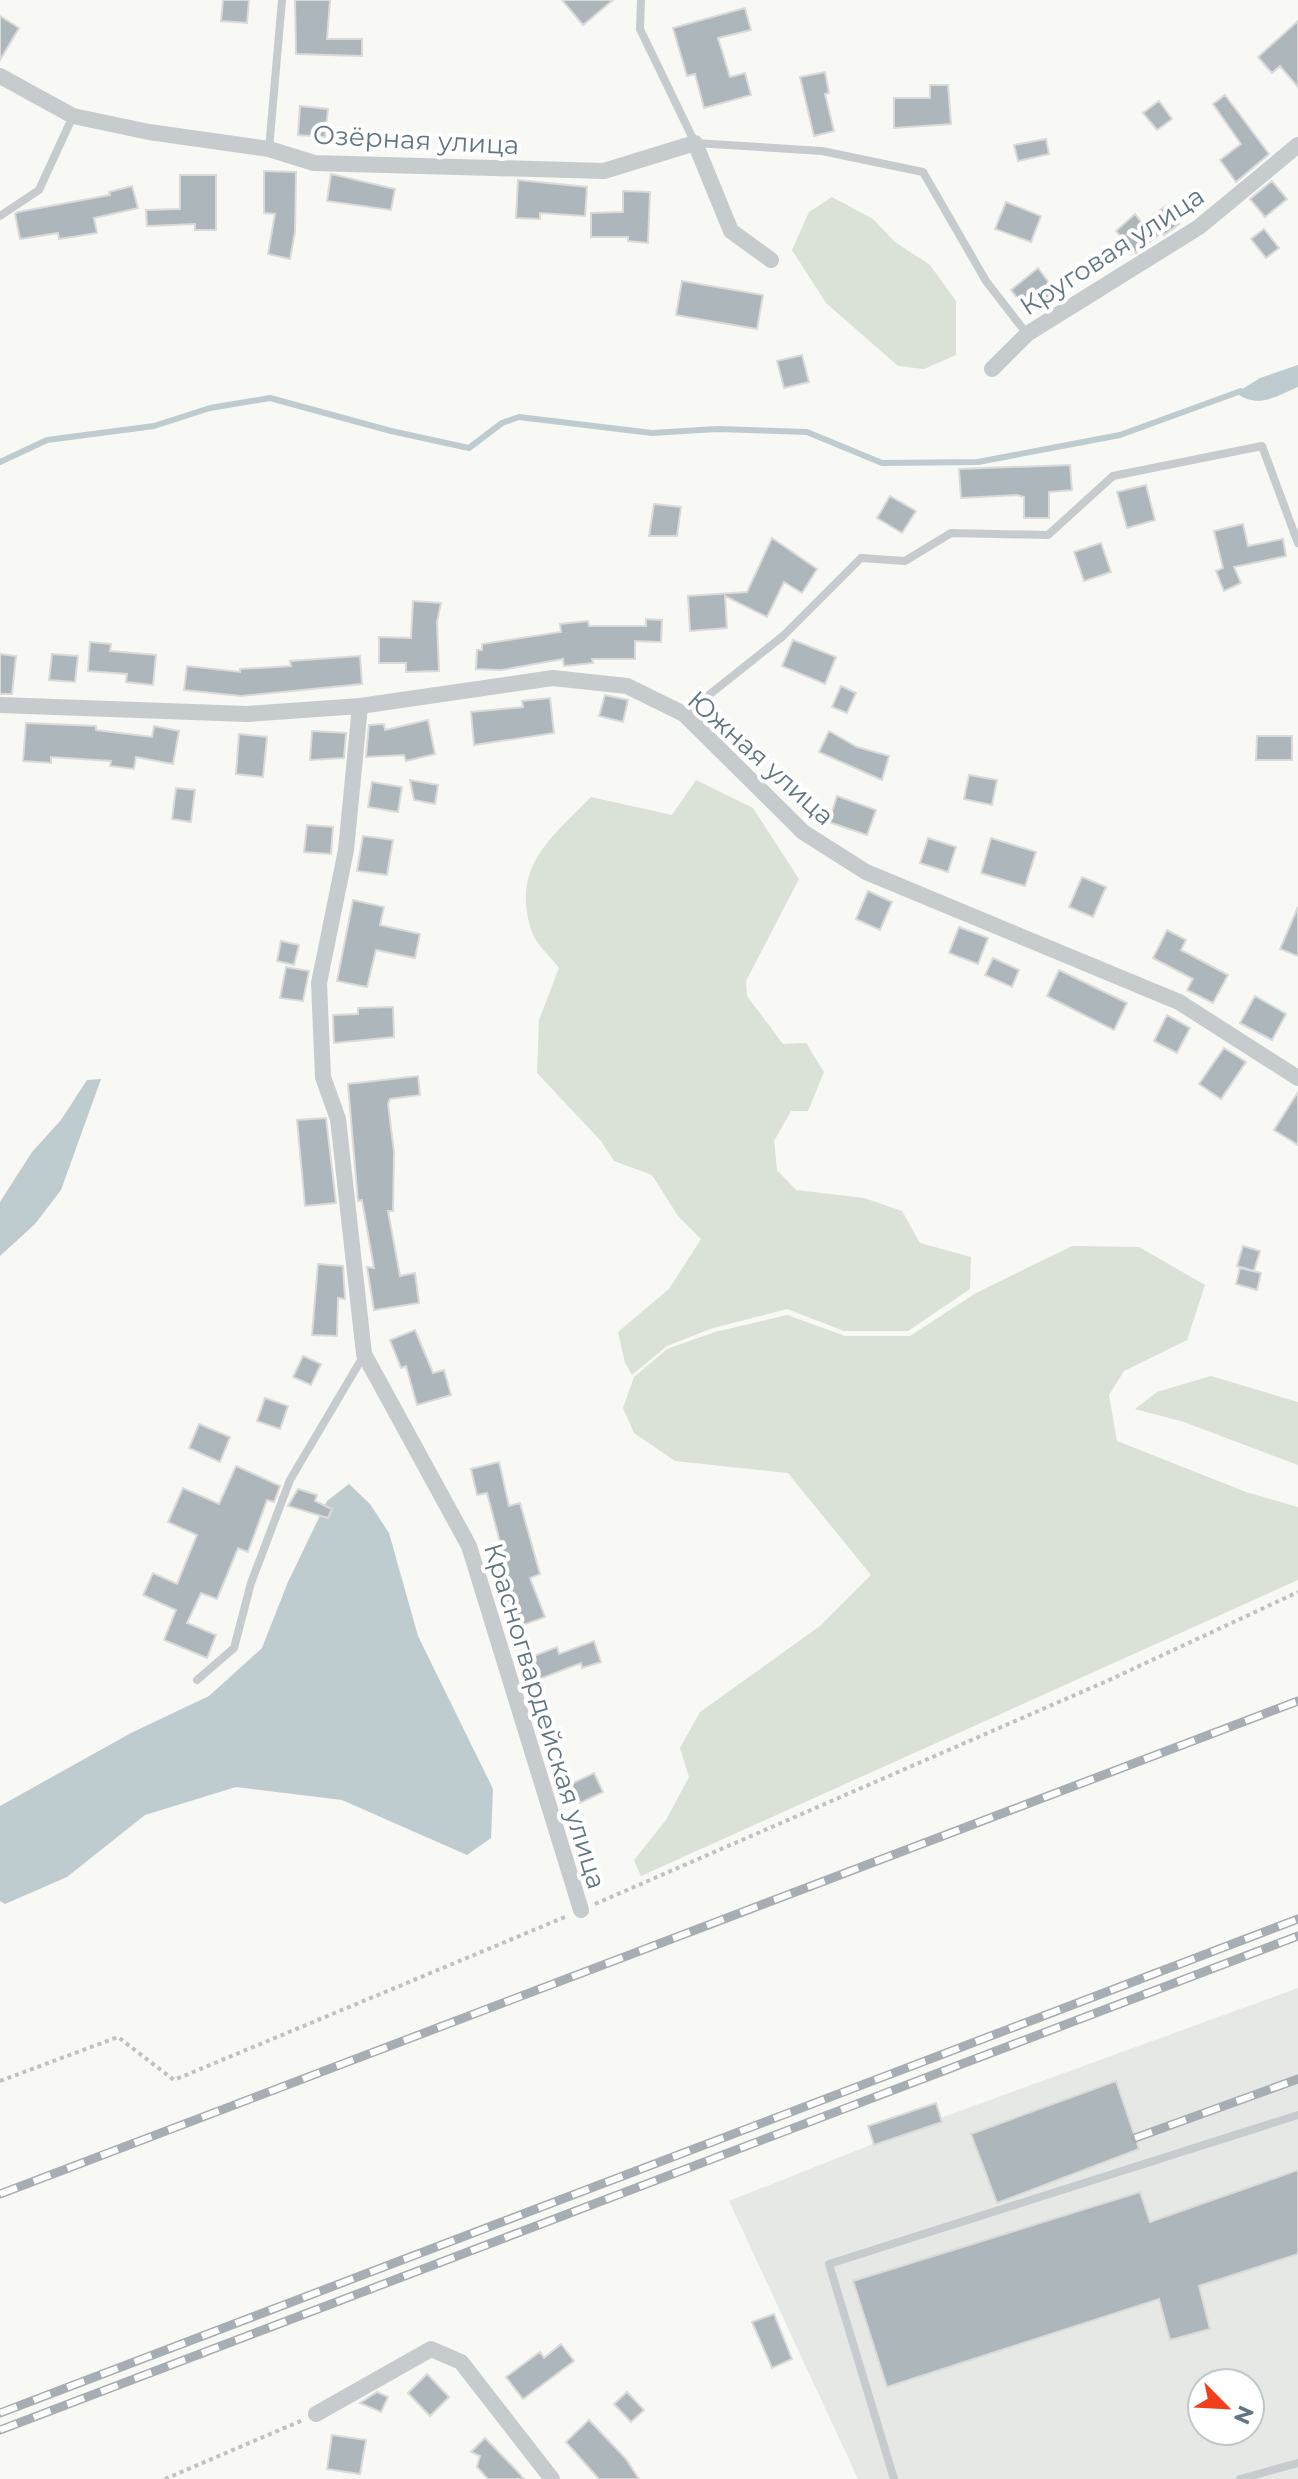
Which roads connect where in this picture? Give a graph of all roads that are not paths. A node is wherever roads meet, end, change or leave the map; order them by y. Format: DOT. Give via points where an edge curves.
graph roads {
  1 [pos="282,0"];
  2 [pos="641,0"];
  3 [pos="0,76"];
  4 [pos="73,116"];
  5 [pos="695,143"];
  6 [pos="1298,145"];
  7 [pos="269,149"];
  8 [pos="0,216"];
  9 [pos="771,260"];
  10 [pos="1027,334"];
  11 [pos="992,369"];
  12 [pos="1298,543"];
  13 [pos="0,705"];
  14 [pos="360,706"];
  15 [pos="684,714"];
  16 [pos="1298,1078"];
  17 [pos="364,1354"];
  18 [pos="197,1680"];
  19 [pos="581,1910"];
  20 [pos="1298,2115"];
  21 [pos="316,2414"];
  22 [pos="1298,2463"];
  23 [pos="552,2479"];
  24 [pos="894,2479"];
  25 [pos="1240,2479"];
  1 -- 7 [label="lane"];
  2 -- 5 [label="lane" via="640,29"];
  3 -- 4 [label="street, Озёрная улица"];
  4 -- 7 [label="street, Озёрная улица"];
  4 -- 8 [label="lane" via="39,190"];
  5 -- 7 [label="street, Озёрная улица" via="604,171 352,166 314,163"];
  5 -- 9 [label="street" via="731,231"];
  5 -- 10 [label="lane" via="822,151 923,172 986,281"];
  6 -- 10 [label="street, Круговая улица" via="1199,227"];
  10 -- 11 [label="street, Круговая улица"];
  12 -- 15 [label="lane" via="1262,446 1113,476 1048,535 951,533 905,561 861,558 783,636"];
  13 -- 14 [label="street, Южная улица" via="247,714"];
  14 -- 15 [label="street, Южная улица" via="553,678 627,686"];
  14 -- 17 [label="street, Красногвардейская улица" via="346,850 319,983 323,1077 338,1119"];
  15 -- 16 [label="street, Южная улица" via="803,832 866,872 1179,1002"];
  17 -- 18 [label="lane" via="290,1480 251,1583 234,1648"];
  17 -- 19 [label="street, Красногвардейская улица" via="469,1546"];
  20 -- 24 [label="lane" via="829,2264"];
  21 -- 23 [label="street" via="431,2349 461,2362"];
  22 -- 25 [label="lane"];
}
